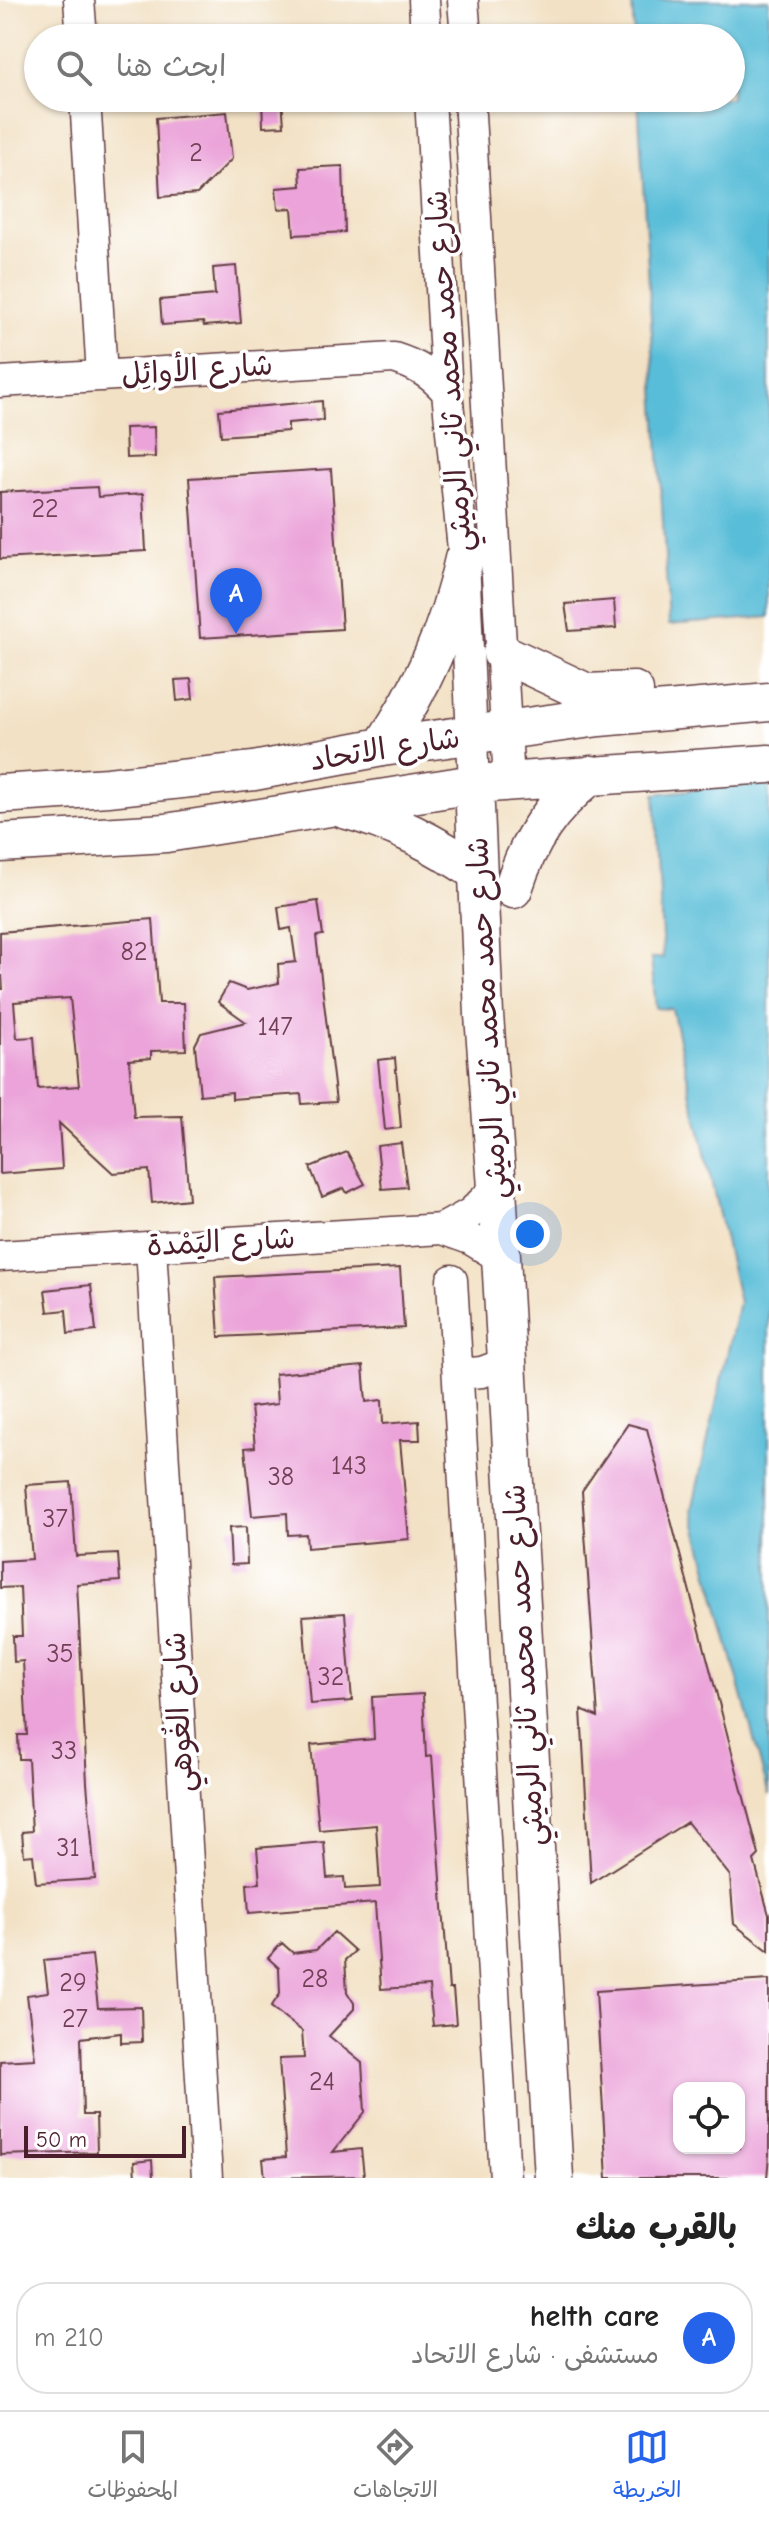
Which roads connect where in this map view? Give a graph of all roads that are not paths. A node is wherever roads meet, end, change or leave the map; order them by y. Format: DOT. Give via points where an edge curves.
graph roads {
  1 [pos="79,0"];
  2 [pos="424,0"];
  3 [pos="463,0"];
  4 [pos="81,24"];
  5 [pos="425,24"];
  6 [pos="465,24"];
  7 [pos="86,112"];
  8 [pos="431,112"];
  9 [pos="470,112"];
  10 [pos="442,320"];
  11 [pos="394,358"];
  12 [pos="102,376"];
  13 [pos="0,382"];
  14 [pos="447,392"];
  15 [pos="464,559"];
  16 [pos="502,653"];
  17 [pos="769,702"];
  18 [pos="691,707"];
  19 [pos="489,733"];
  20 [pos="382,747"];
  21 [pos="769,764"];
  22 [pos="591,775"];
  23 [pos="492,783"];
  24 [pos="4,789"];
  25 [pos="333,806"];
  26 [pos="0,843"];
  27 [pos="477,872"];
  28 [pos="513,889"];
  29 [pos="497,1187"];
  30 [pos="442,1229"];
  31 [pos="151,1247"];
  32 [pos="0,1256"];
  33 [pos="501,1258"];
  34 [pos="452,1280"];
  35 [pos="506,1363"];
  36 [pos="458,1374"];
  37 [pos="207,2178"];
  38 [pos="505,2178"];
  39 [pos="554,2178"];
  1 -- 4 [label="street"];
  2 -- 5 [label="street"];
  3 -- 6 [label="street"];
  7 -- 12 [label="street"];
  8 -- 10 [label="street, شارع حمد محمد ثاني الرميثي"];
  9 -- 16 [label="street, شارع حمد محمد ثاني الرميثي"];
  10 -- 11 [label="street, شارع الأوائِل" via="426,338"];
  10 -- 14 [label="street, شارع حمد محمد ثاني الرميثي"];
  11 -- 12 [label="street, شارع الأوائِل"];
  11 -- 14 [label="street, شارع الأوائِل" via="418,367"];
  12 -- 13 [label="street, شارع الأوائِل"];
  14 -- 15 [label="street, شارع حمد محمد ثاني الرميثي"];
  15 -- 19 [label="street, شارع حمد محمد ثاني الرميثي"];
  15 -- 20 [label="main road" via="436,654"];
  16 -- 18 [label="main road" via="587,693 653,689"];
  16 -- 19 [label="street, شارع حمد محمد ثاني الرميثي"];
  17 -- 18 [label="main road, شارع الاتحاد"];
  18 -- 19 [label="main road, شارع الاتحاد"];
  19 -- 20 [label="main road, شارع الاتحاد"];
  19 -- 23 [label="street, شارع حمد محمد ثاني الرميثي"];
  20 -- 24 [label="main road, شارع الاتحاد" via="254,771 108,787"];
  21 -- 22 [label="main road, شارع الاتحاد"];
  22 -- 23 [label="main road, شارع الاتحاد"];
  22 -- 28 [label="main road" via="551,812"];
  23 -- 25 [label="main road, شارع الاتحاد"];
  23 -- 27 [label="main road, شارع حمد محمد ثاني الرميثي"];
  25 -- 26 [label="main road, شارع الاتحاد" via="166,833"];
  25 -- 27 [label="main road" via="412,833"];
  27 -- 29 [label="main road, شارع حمد محمد ثاني الرميثي"];
  29 -- 30 [label="street, شارع اليَمْدة" via="471,1213"];
  29 -- 33 [label="main road, شارع حمد محمد ثاني الرميثي"];
  30 -- 31 [label="street, شارع اليَمْدة"];
  30 -- 33 [label="street, شارع اليَمْدة"];
  31 -- 32 [label="street, شارع اليَمْدة"];
  31 -- 37 [label="street, شارع الغُوهي"];
  33 -- 35 [label="main road, شارع حمد محمد ثاني الرميثي"];
  34 -- 36 [label="street"];
  35 -- 36 [label="street"];
  35 -- 39 [label="main road, شارع حمد محمد ثاني الرميثي"];
  36 -- 38 [label="street"];
}
